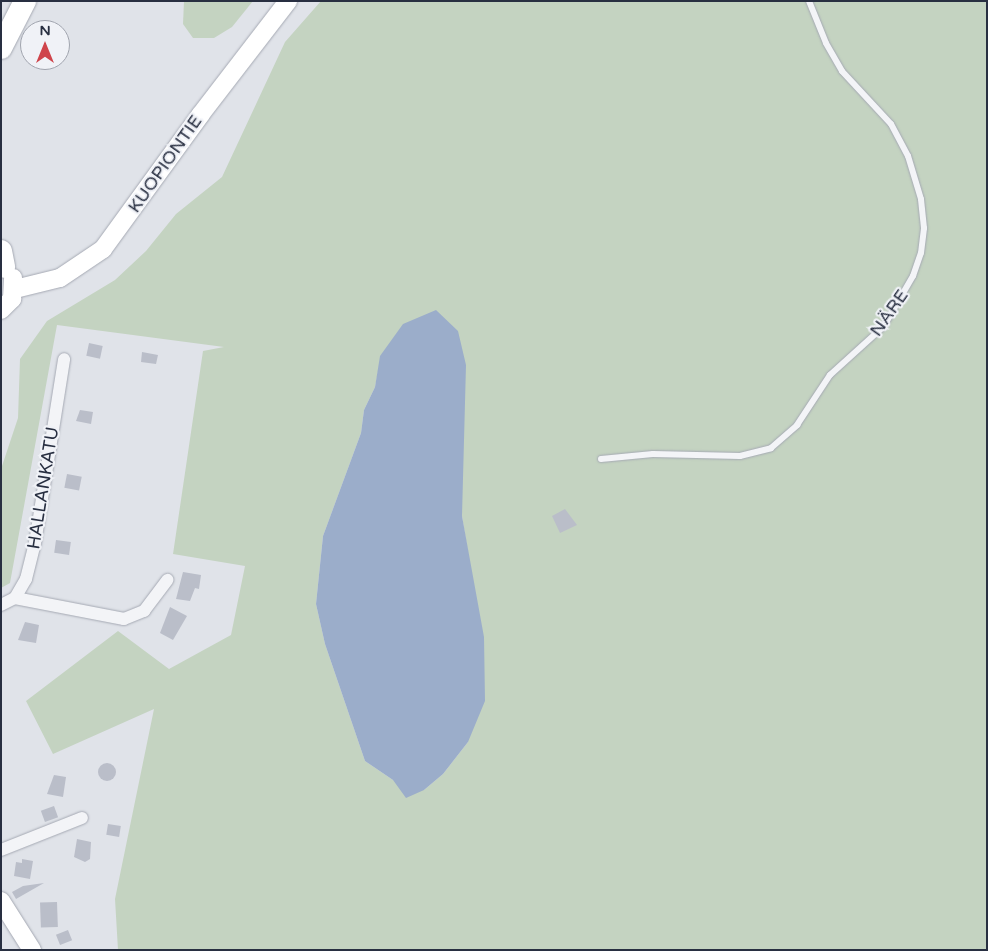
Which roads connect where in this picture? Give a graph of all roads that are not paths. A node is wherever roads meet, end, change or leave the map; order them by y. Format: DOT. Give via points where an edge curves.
graph roads {
  1 [pos="25,1"];
  2 [pos="288,1"];
  3 [pos="809,1"];
  4 [pos="1,48"];
  5 [pos="2,261"];
  6 [pos="15,288"];
  7 [pos="1,310"];
  8 [pos="64,359"];
  9 [pos="601,459"];
  10 [pos="167,580"];
  11 [pos="15,598"];
  12 [pos="1,605"];
  13 [pos="82,818"];
  14 [pos="1,850"];
  15 [pos="1,900"];
  16 [pos="32,950"];
  1 -- 4 [label="highway"];
  2 -- 6 [label="street, KUOPIONTIE" via="200,114 104,249 60,278"];
  3 -- 9 [label="lane, NÄRE" via="826,43 842,71 891,124 908,156 921,199 924,228 921,253 913,276 884,326 830,375 792,432 771,448 740,456 653,454"];
  5 -- 6 [label="street"];
  6 -- 7 [label="street" via="9,303"];
  8 -- 11 [label="street, HALLANKATU" via="36,543 26,579"];
  10 -- 11 [label="street" via="144,611 124,619"];
  11 -- 12 [label="street"];
  13 -- 14 [label="street"];
  15 -- 16 [label="street"];
}
